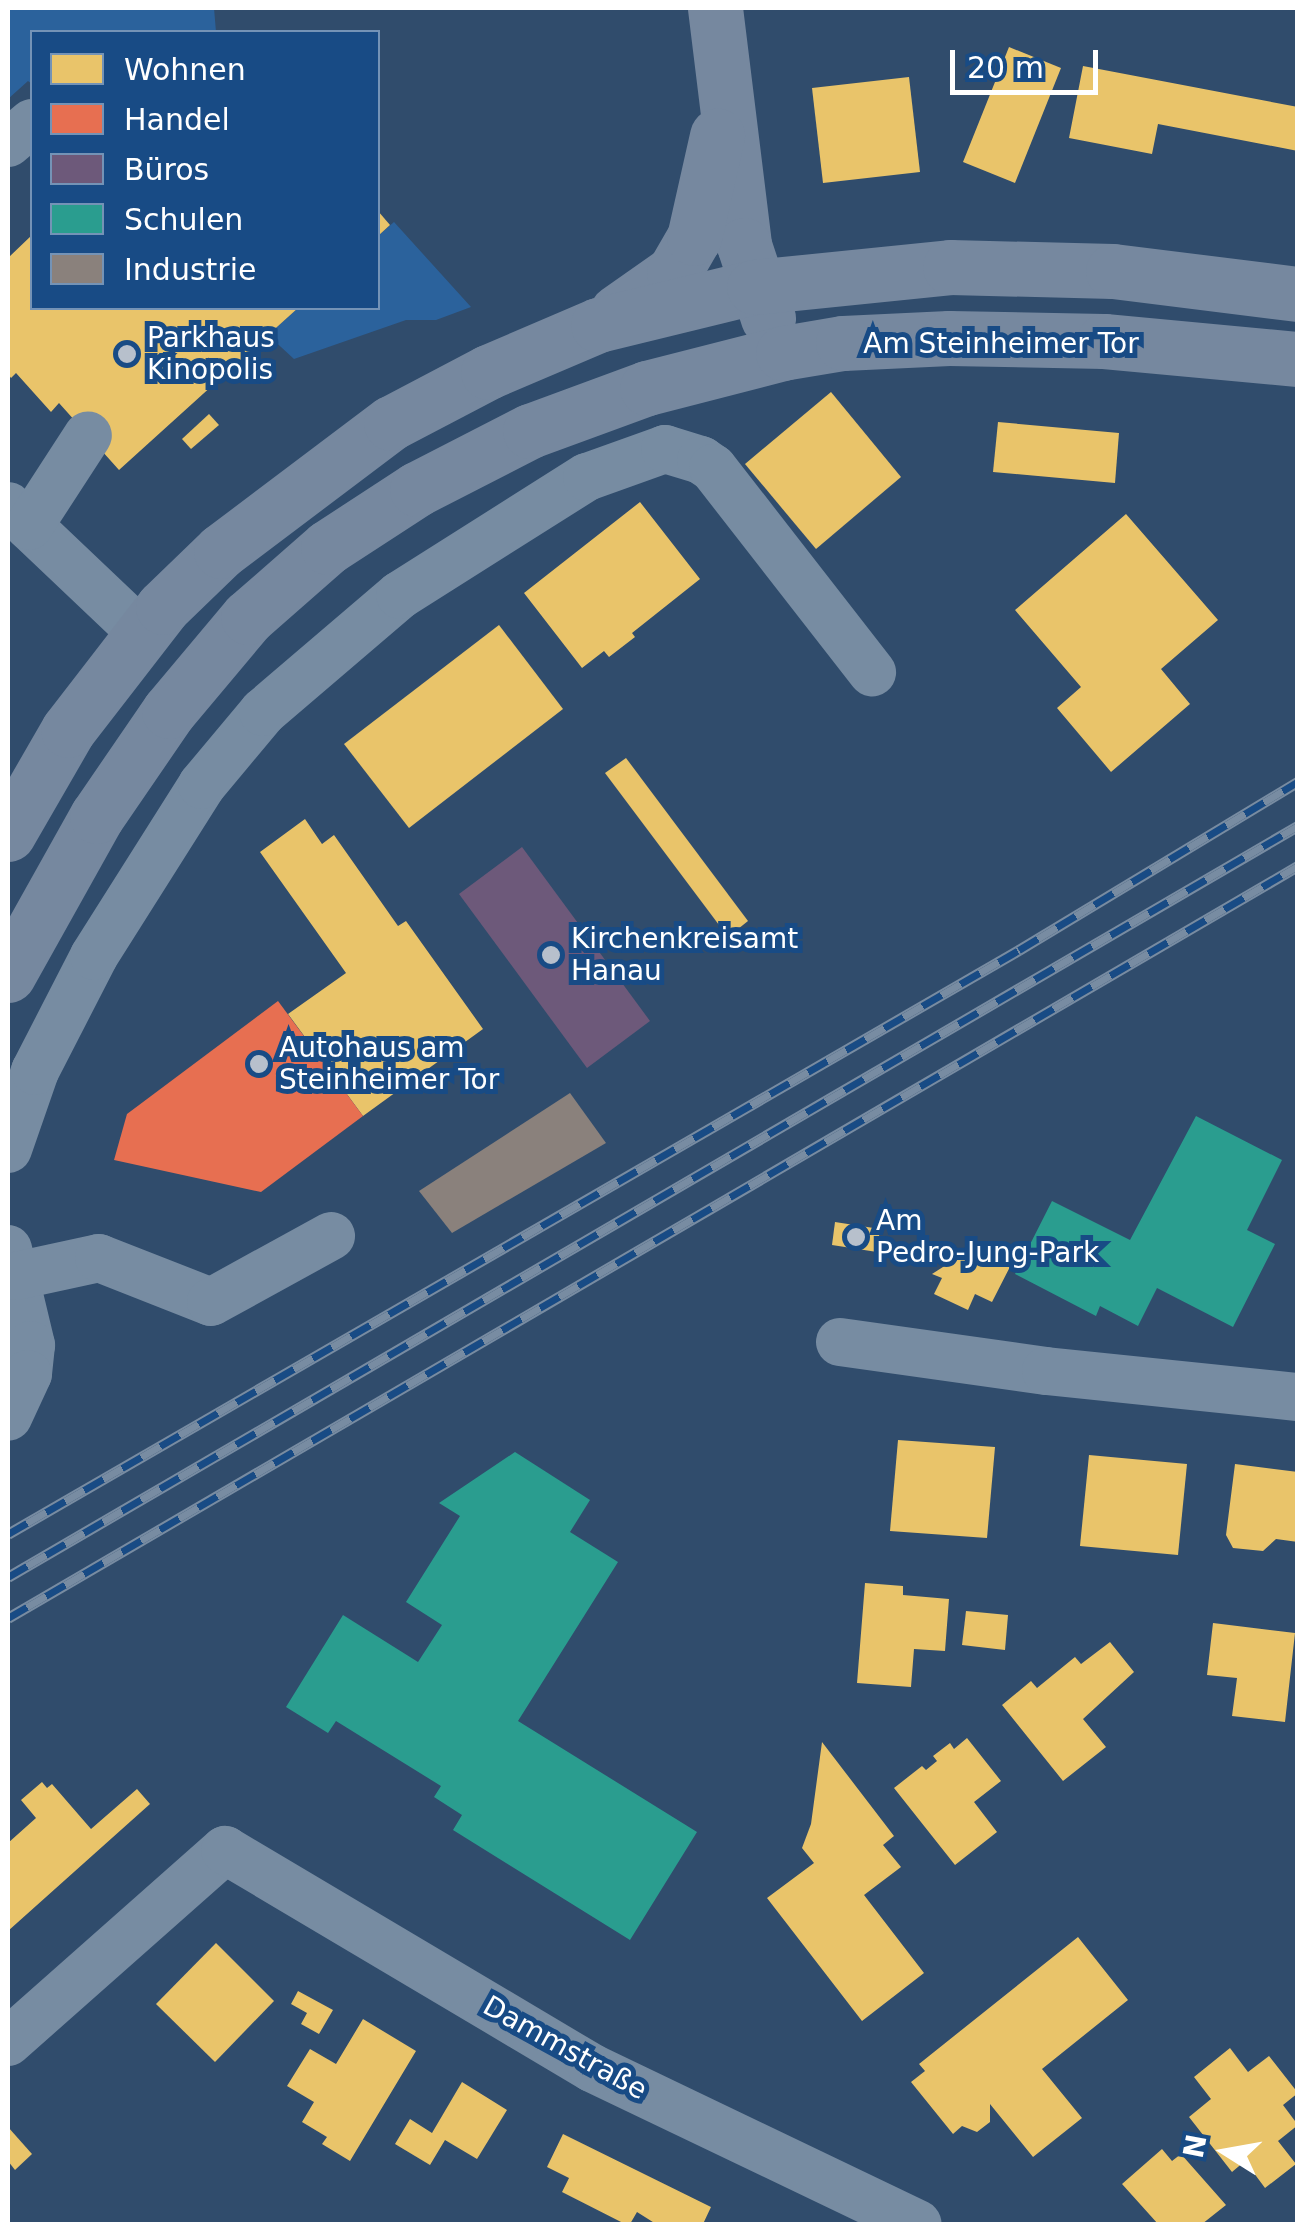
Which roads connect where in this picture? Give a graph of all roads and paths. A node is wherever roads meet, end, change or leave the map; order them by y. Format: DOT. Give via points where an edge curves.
graph roads {
  1 [pos="715,8"];
  2 [pos="726,98"];
  3 [pos="30,124"];
  4 [pos="8,143"];
  5 [pos="754,287"];
  6 [pos="1298,294"];
  7 [pos="598,325"];
  8 [pos="783,353"];
  9 [pos="1298,359"];
  10 [pos="88,436"];
  11 [pos="18,516"];
  12 [pos="142,633"];
  13 [pos="872,672"];
  14 [pos="8,834"];
  15 [pos="8,976"];
  16 [pos="8,1149"];
  17 [pos="331,1236"];
  18 [pos="12,1262"];
  19 [pos="840,1342"];
  20 [pos="1298,1397"];
  21 [pos="8,1417"];
  22 [pos="8,2042"];
  23 [pos="918,2224"];
  1 -- 2 [label="main road"];
  2 -- 5 [label="main road"];
  2 -- 7 [label="main road" via="694,238 674,272"];
  3 -- 4 [label="street"];
  5 -- 6 [label="main road" via="950,267 1113,270"];
  5 -- 7 [label="main road"];
  5 -- 8 [label="main road"];
  7 -- 12 [label="main road" via="391,423 221,551"];
  8 -- 9 [label="main road, Am Steinheimer Tor" via="950,338 1104,341"];
  8 -- 15 [label="main road, Am Steinheimer Tor" via="647,388 530,431 417,489 328,547 248,616 169,711 97,816"];
  10 -- 11 [label="street"];
  11 -- 12 [label="street"];
  12 -- 14 [label="main road" via="68,730"];
  13 -- 16 [label="street" via="702,460 665,449 587,476 400,594 264,712 202,785 94,956 36,1071"];
  17 -- 18 [label="street" via="211,1302 98,1258"];
  18 -- 21 [label="street" via="31,1345 28,1374"];
  19 -- 20 [label="street"];
  22 -- 23 [label="street, Dammstraße" via="224,1850 592,2068"];
}
